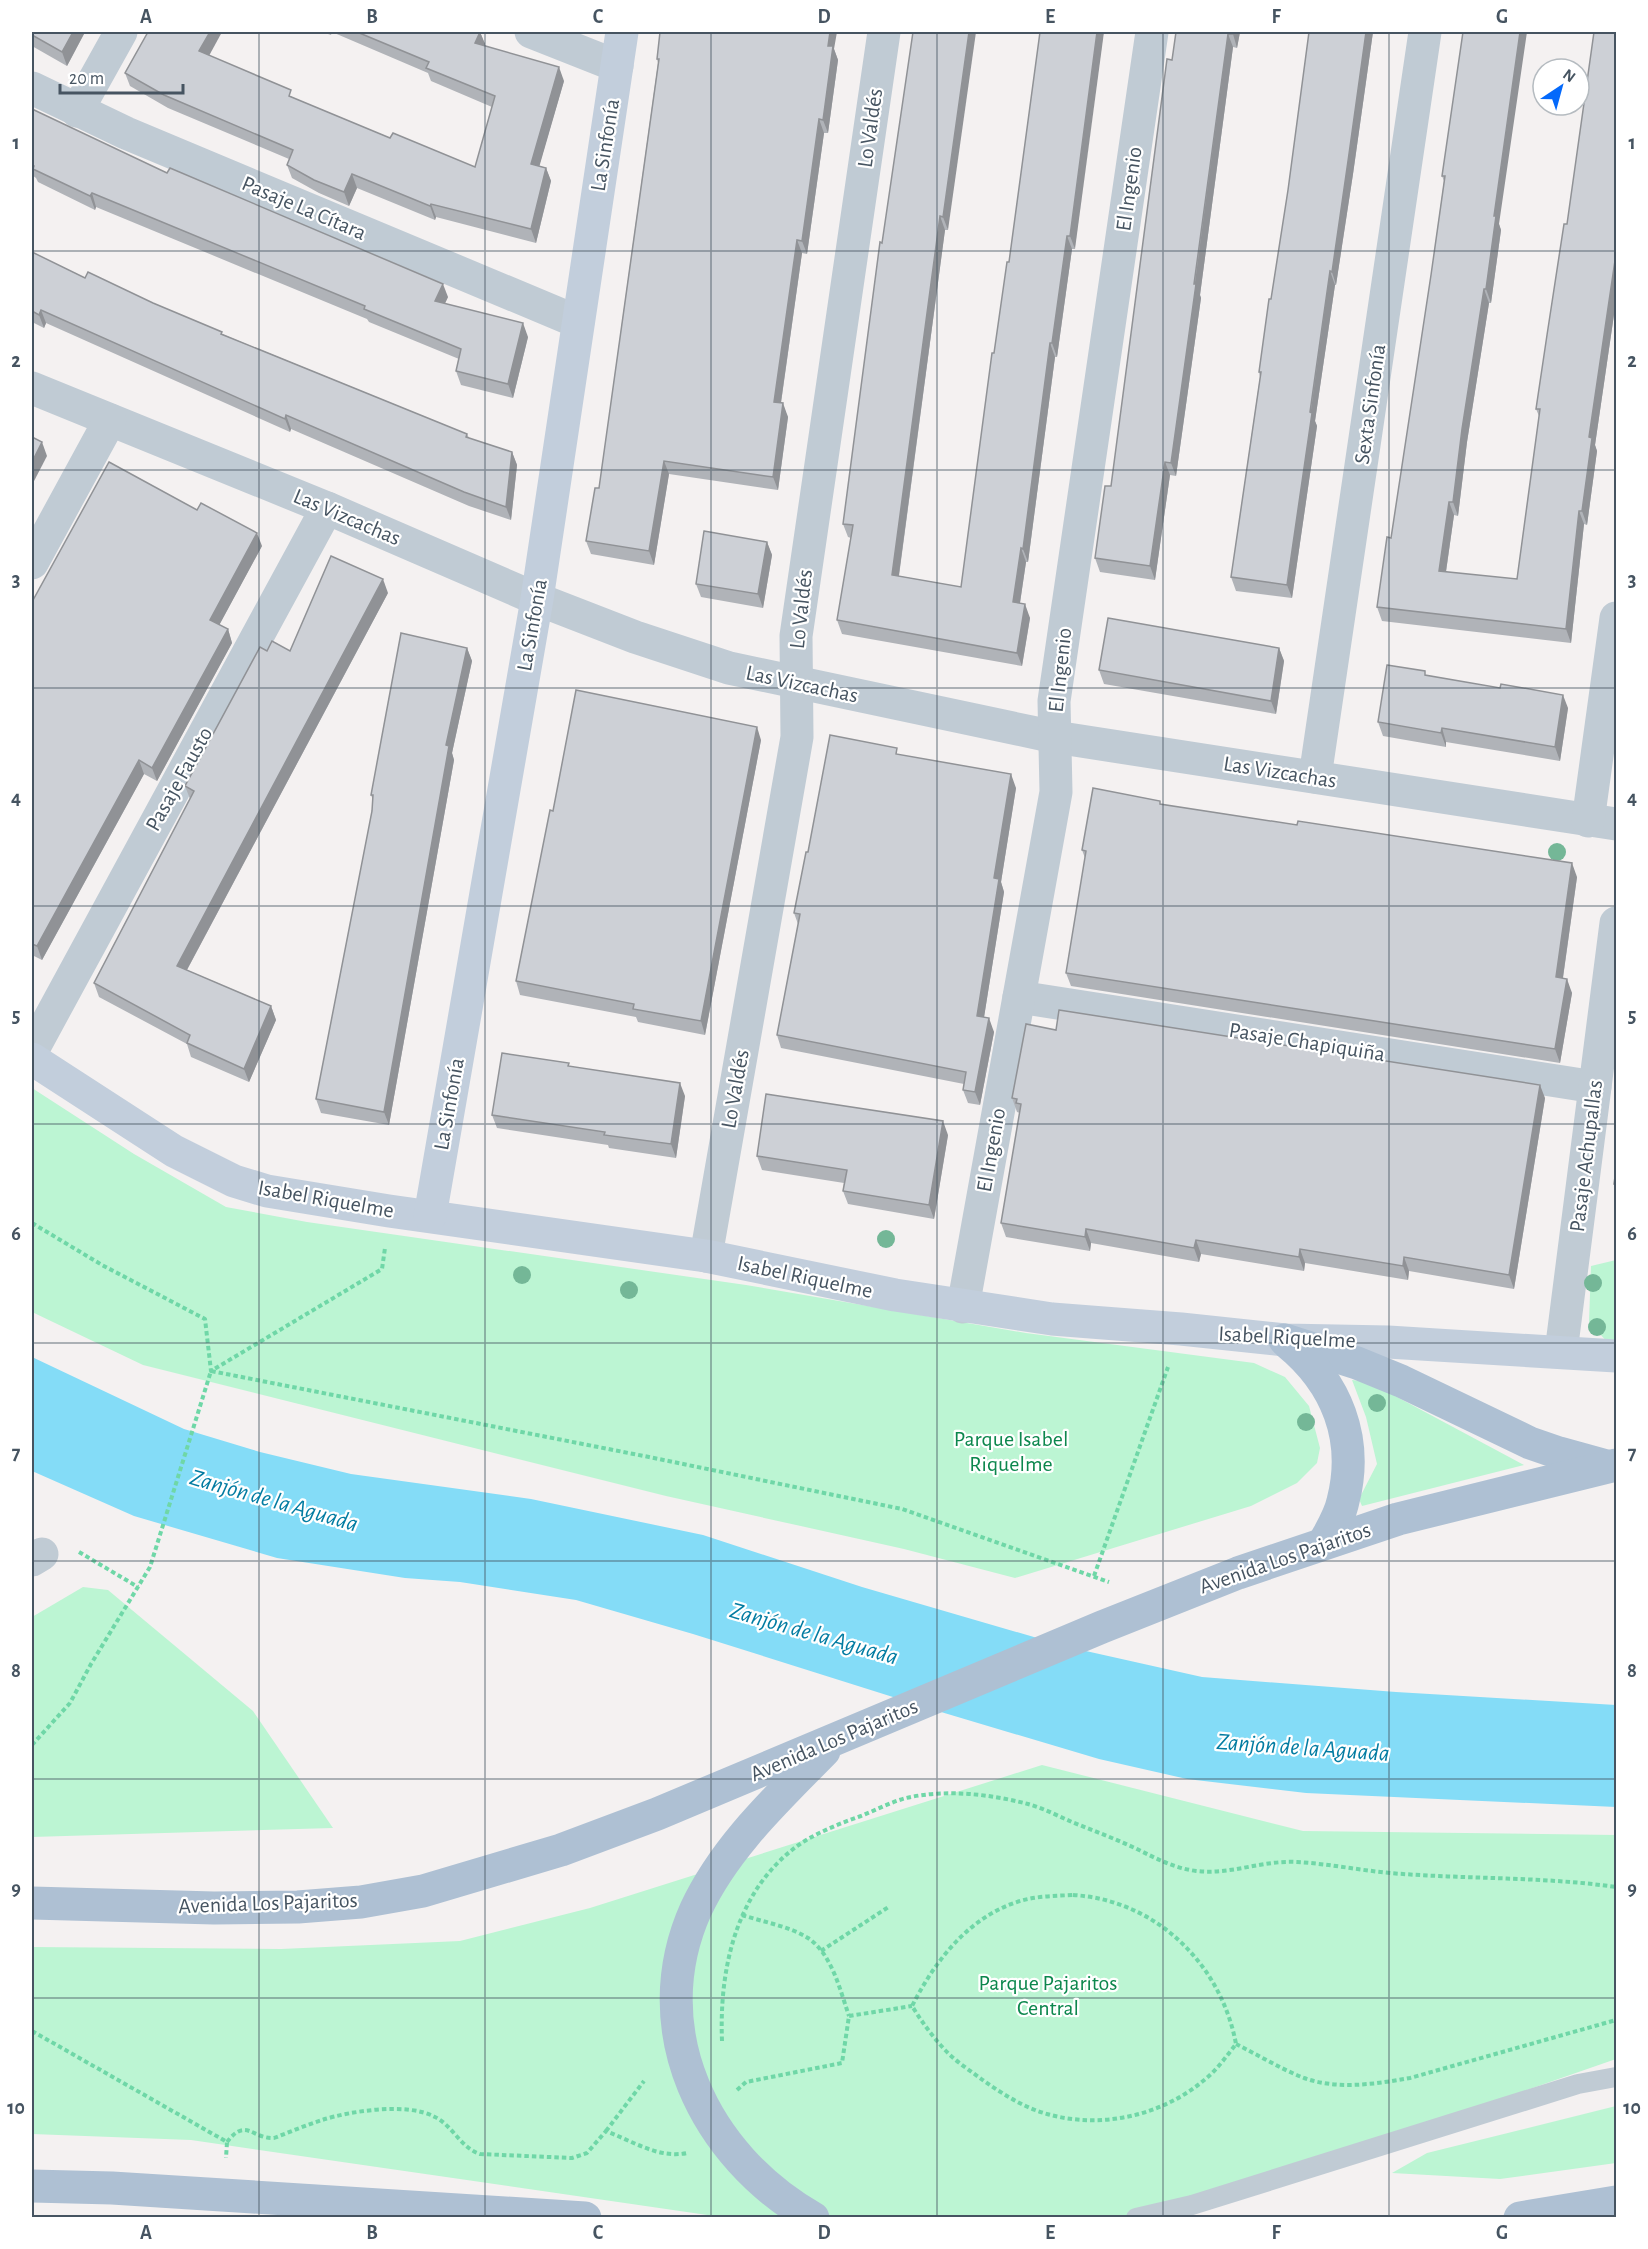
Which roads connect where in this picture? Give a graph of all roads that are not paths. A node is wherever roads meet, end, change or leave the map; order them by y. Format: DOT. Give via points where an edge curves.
graph roads {
  1 [pos="120,32"];
  2 [pos="531,32"];
  3 [pos="622,32"];
  4 [pos="884,32"];
  5 [pos="1152,32"];
  6 [pos="1425,32"];
  7 [pos="617,66"];
  8 [pos="32,88"];
  9 [pos="77,111"];
  10 [pos="578,322"];
  11 [pos="32,388"];
  12 [pos="110,420"];
  13 [pos="327,508"];
  14 [pos="32,563"];
  15 [pos="537,599"];
  16 [pos="1617,618"];
  17 [pos="796,683"];
  18 [pos="1055,737"];
  19 [pos="1315,777"];
  20 [pos="1602,823"];
  21 [pos="1617,923"];
  22 [pos="1019,997"];
  23 [pos="32,1051"];
  24 [pos="32,1059"];
  25 [pos="1595,1087"];
  26 [pos="430,1216"];
  27 [pos="706,1256"];
  28 [pos="963,1306"];
  29 [pos="1285,1340"];
  30 [pos="1561,1352"];
  31 [pos="1617,1356"];
  32 [pos="1613,1466"];
  33 [pos="1324,1543"];
  34 [pos="839,1738"];
  35 [pos="32,1903"];
  36 [pos="1617,2077"];
  37 [pos="32,2186"];
  38 [pos="1617,2202"];
  39 [pos="585,2217"];
  40 [pos="813,2217"];
  41 [pos="1136,2217"];
  42 [pos="1520,2217"];
  1 -- 9 [label="street"];
  2 -- 7 [label="street"];
  3 -- 7 [label="street, La Sinfonía"];
  4 -- 17 [label="street, Lo Valdés" via="796,636"];
  5 -- 18 [label="street, El Ingenio" via="1054,701"];
  6 -- 19 [label="street, Sexta Sinfonía"];
  7 -- 10 [label="street, La Sinfonía"];
  8 -- 9 [label="street, Pasaje La Cítara"];
  9 -- 10 [label="street, Pasaje La Cítara"];
  10 -- 15 [label="street, La Sinfonía"];
  11 -- 12 [label="street, Las Vizcachas"];
  12 -- 13 [label="street, Las Vizcachas"];
  12 -- 14 [label="street"];
  13 -- 15 [label="street, Las Vizcachas"];
  13 -- 23 [label="street, Pasaje Fausto"];
  15 -- 17 [label="street, Las Vizcachas" via="635,637"];
  15 -- 26 [label="street, La Sinfonía"];
  16 -- 20 [label="street"];
  17 -- 18 [label="street, Las Vizcachas"];
  17 -- 27 [label="street, Lo Valdés" via="797,737"];
  18 -- 19 [label="street, Las Vizcachas"];
  18 -- 22 [label="street, El Ingenio" via="1056,792"];
  19 -- 20 [label="street, Las Vizcachas"];
  21 -- 25 [label="street, Pasaje Achupallas"];
  22 -- 25 [label="street, Pasaje Chapiquiña"];
  22 -- 28 [label="street, El Ingenio"];
  24 -- 26 [label="street, Isabel Riquelme" via="174,1151 234,1181 267,1191"];
  25 -- 30 [label="street, Pasaje Achupallas"];
  26 -- 27 [label="street, Isabel Riquelme"];
  27 -- 28 [label="street, Isabel Riquelme"];
  28 -- 29 [label="street, Isabel Riquelme" via="1052,1319"];
  29 -- 30 [label="street, Isabel Riquelme"];
  29 -- 32 [label="main road" via="1357,1362 1530,1443"];
  29 -- 33 [label="main road" via="1320,1373 1332,1394 1347,1442 1343,1502"];
  30 -- 31 [label="street, Isabel Riquelme"];
  32 -- 33 [label="main road, Avenida Los Pajaritos" via="1398,1519"];
  33 -- 34 [label="main road, Avenida Los Pajaritos" via="1163,1602"];
  34 -- 35 [label="main road, Avenida Los Pajaritos" via="561,1850 423,1891 361,1902 298,1907"];
  34 -- 40 [label="main road" via="734,1848 696,1909 676,1974 679,2039 700,2103 740,2159 784,2199"];
  36 -- 41 [label="lane" via="1578,2084 1192,2205"];
  37 -- 39 [label="main road"];
  38 -- 42 [label="main road"];
}
